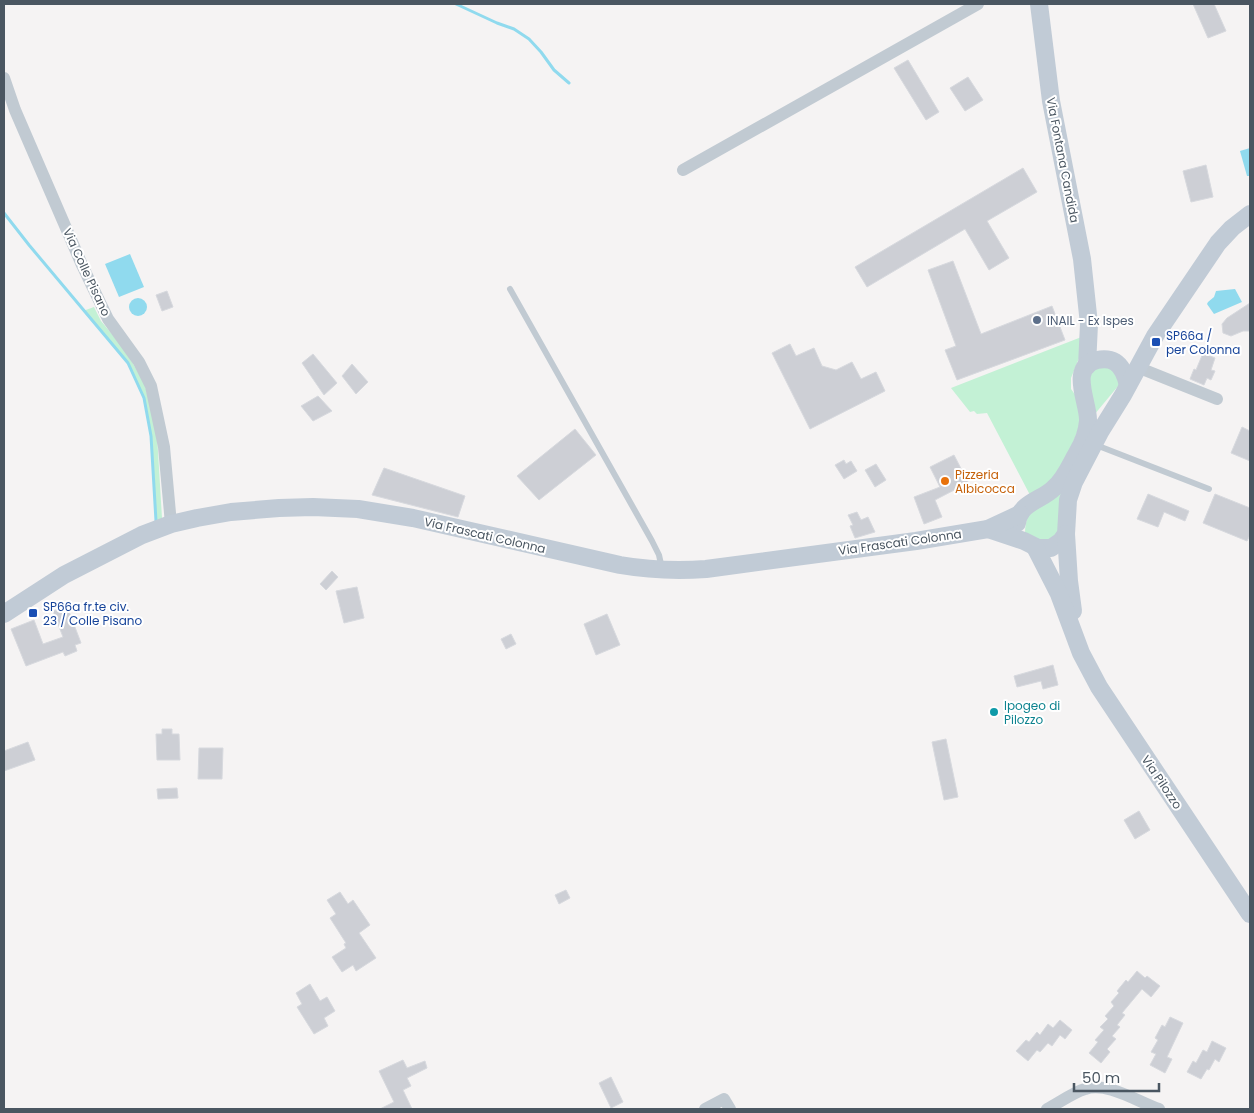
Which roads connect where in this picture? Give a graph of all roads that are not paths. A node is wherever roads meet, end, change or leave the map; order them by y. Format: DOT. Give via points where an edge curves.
graph roads {
  1 [pos="978,4"];
  2 [pos="1039,4"];
  3 [pos="4,78"];
  4 [pos="683,170"];
  5 [pos="1250,214"];
  6 [pos="510,289"];
  7 [pos="1088,316"];
  8 [pos="1155,336"];
  9 [pos="1112,361"];
  10 [pos="1087,366"];
  11 [pos="1137,367"];
  12 [pos="1128,385"];
  13 [pos="1217,399"];
  14 [pos="1094,444"];
  15 [pos="1209,489"];
  16 [pos="1020,514"];
  17 [pos="171,524"];
  18 [pos="988,529"];
  19 [pos="1066,534"];
  20 [pos="1030,544"];
  21 [pos="662,570"];
  22 [pos="4,614"];
  23 [pos="1078,646"];
  24 [pos="1250,914"];
  25 [pos="727,1104"];
  26 [pos="705,1109"];
  27 [pos="1046,1109"];
  28 [pos="1159,1109"];
  1 -- 4 [label="street"];
  2 -- 7 [label="main road, Via Fontana Candida" via="1050,92 1076,228"];
  3 -- 17 [label="street, Via Colle Pisano" via="82,265 108,319 139,362 151,386 164,447"];
  5 -- 8 [label="main road" via="1218,243"];
  6 -- 21 [label="lane" via="652,541"];
  7 -- 9 [label="main road, Via Fontana Candida"];
  7 -- 10 [label="main road, Via Fontana Candida"];
  8 -- 9 [label="main road" via="1133,352"];
  8 -- 11 [label="main road"];
  9 -- 10 [label="main road" via="1094,361"];
  9 -- 12 [label="main road" via="1123,371"];
  10 -- 16 [label="main road, Via Frascati Colonna" via="1081,380 1088,416 1082,443 1059,484 1026,505"];
  11 -- 12 [label="main road"];
  11 -- 13 [label="street"];
  12 -- 14 [label="main road"];
  14 -- 15 [label="lane"];
  14 -- 19 [label="main road" via="1070,491"];
  16 -- 18 [label="main road, Via Frascati Colonna"];
  16 -- 20 [label="main road" via="1019,536"];
  17 -- 21 [label="main road, Via Frascati Colonna" via="231,512 279,508 358,509 620,565"];
  17 -- 22 [label="main road, Via Frascati Colonna" via="142,535 64,575"];
  18 -- 20 [label="main road, Via Frascati Colonna"];
  18 -- 21 [label="main road, Via Frascati Colonna" via="715,568"];
  19 -- 20 [label="main road, Via Frascati Colonna" via="1061,541 1046,549"];
  19 -- 23 [label="main road, Via Pilozzo" via="1068,581"];
  20 -- 23 [label="main road, Via Pilozzo" via="1059,594"];
  23 -- 24 [label="main road, Via Pilozzo" via="1106,697"];
  25 -- 26 [label="street"];
  27 -- 28 [label="street" via="1082,1090 1099,1087"];
}
